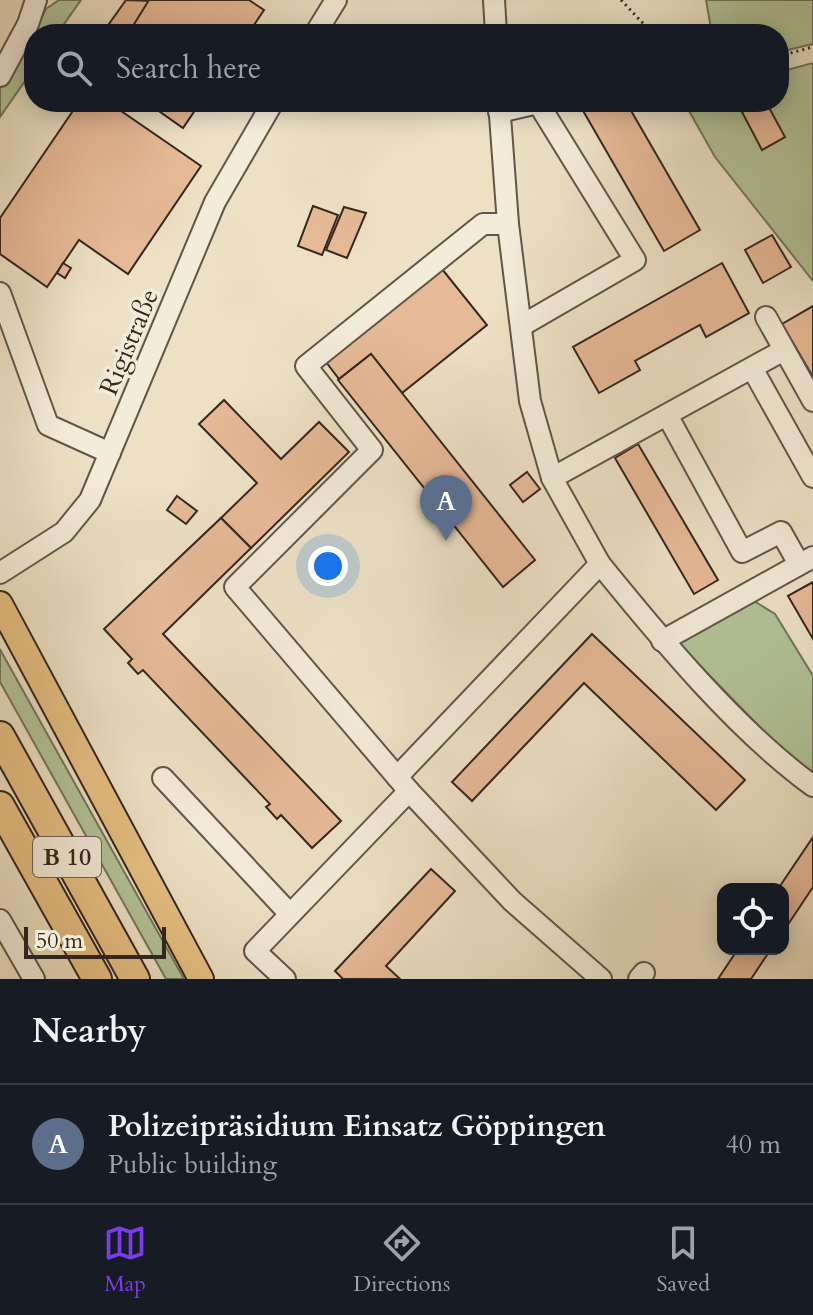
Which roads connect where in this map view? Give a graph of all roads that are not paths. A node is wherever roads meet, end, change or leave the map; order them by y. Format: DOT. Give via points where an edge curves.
graph roads {
  1 [pos="36,0"];
  2 [pos="336,0"];
  3 [pos="494,0"];
  4 [pos="28,24"];
  5 [pos="321,24"];
  6 [pos="495,24"];
  7 [pos="24,31"];
  8 [pos="0,76"];
  9 [pos="267,112"];
  10 [pos="499,112"];
  11 [pos="544,112"];
  12 [pos="508,224"];
  13 [pos="0,293"];
  14 [pos="766,317"];
  15 [pos="521,326"];
  16 [pos="784,350"];
  17 [pos="752,368"];
  18 [pos="813,401"];
  19 [pos="667,415"];
  20 [pos="110,453"];
  21 [pos="813,477"];
  22 [pos="552,478"];
  23 [pos="806,560"];
  24 [pos="600,564"];
  25 [pos="0,573"];
  26 [pos="0,604"];
  27 [pos="662,641"];
  28 [pos="0,736"];
  29 [pos="163,778"];
  30 [pos="403,784"];
  31 [pos="813,786"];
  32 [pos="0,806"];
  33 [pos="288,912"];
  34 [pos="1,924"];
  35 [pos="34,979"];
  36 [pos="97,979"];
  37 [pos="135,979"];
  38 [pos="201,979"];
  39 [pos="285,979"];
  40 [pos="601,979"];
  1 -- 4 [label="street"];
  2 -- 5 [label="street"];
  3 -- 6 [label="street"];
  7 -- 8 [label="street"];
  9 -- 20 [label="street, Rigistraße" via="215,202"];
  10 -- 12 [label="street"];
  11 -- 15 [label="street" via="635,260"];
  12 -- 15 [label="street"];
  12 -- 30 [label="street" via="483,224 306,366 372,450 235,587"];
  13 -- 20 [label="street" via="48,425"];
  14 -- 16 [label="street"];
  15 -- 22 [label="street" via="530,401"];
  16 -- 17 [label="street"];
  16 -- 18 [label="street"];
  17 -- 19 [label="street"];
  17 -- 21 [label="street"];
  19 -- 22 [label="street"];
  19 -- 23 [label="street" via="742,552 781,532"];
  20 -- 25 [label="street, Rigistraße" via="90,500 64,532"];
  22 -- 24 [label="street"];
  23 -- 27 [label="street"];
  24 -- 27 [label="street"];
  24 -- 30 [label="street"];
  26 -- 38 [label="main road"];
  27 -- 31 [label="street" via="787,768"];
  28 -- 37 [label="highway, B 10"];
  29 -- 33 [label="street"];
  30 -- 33 [label="street"];
  30 -- 40 [label="street" via="512,901"];
  32 -- 36 [label="highway, B 10"];
  33 -- 39 [label="street" via="255,951"];
  34 -- 35 [label="street"];
}
